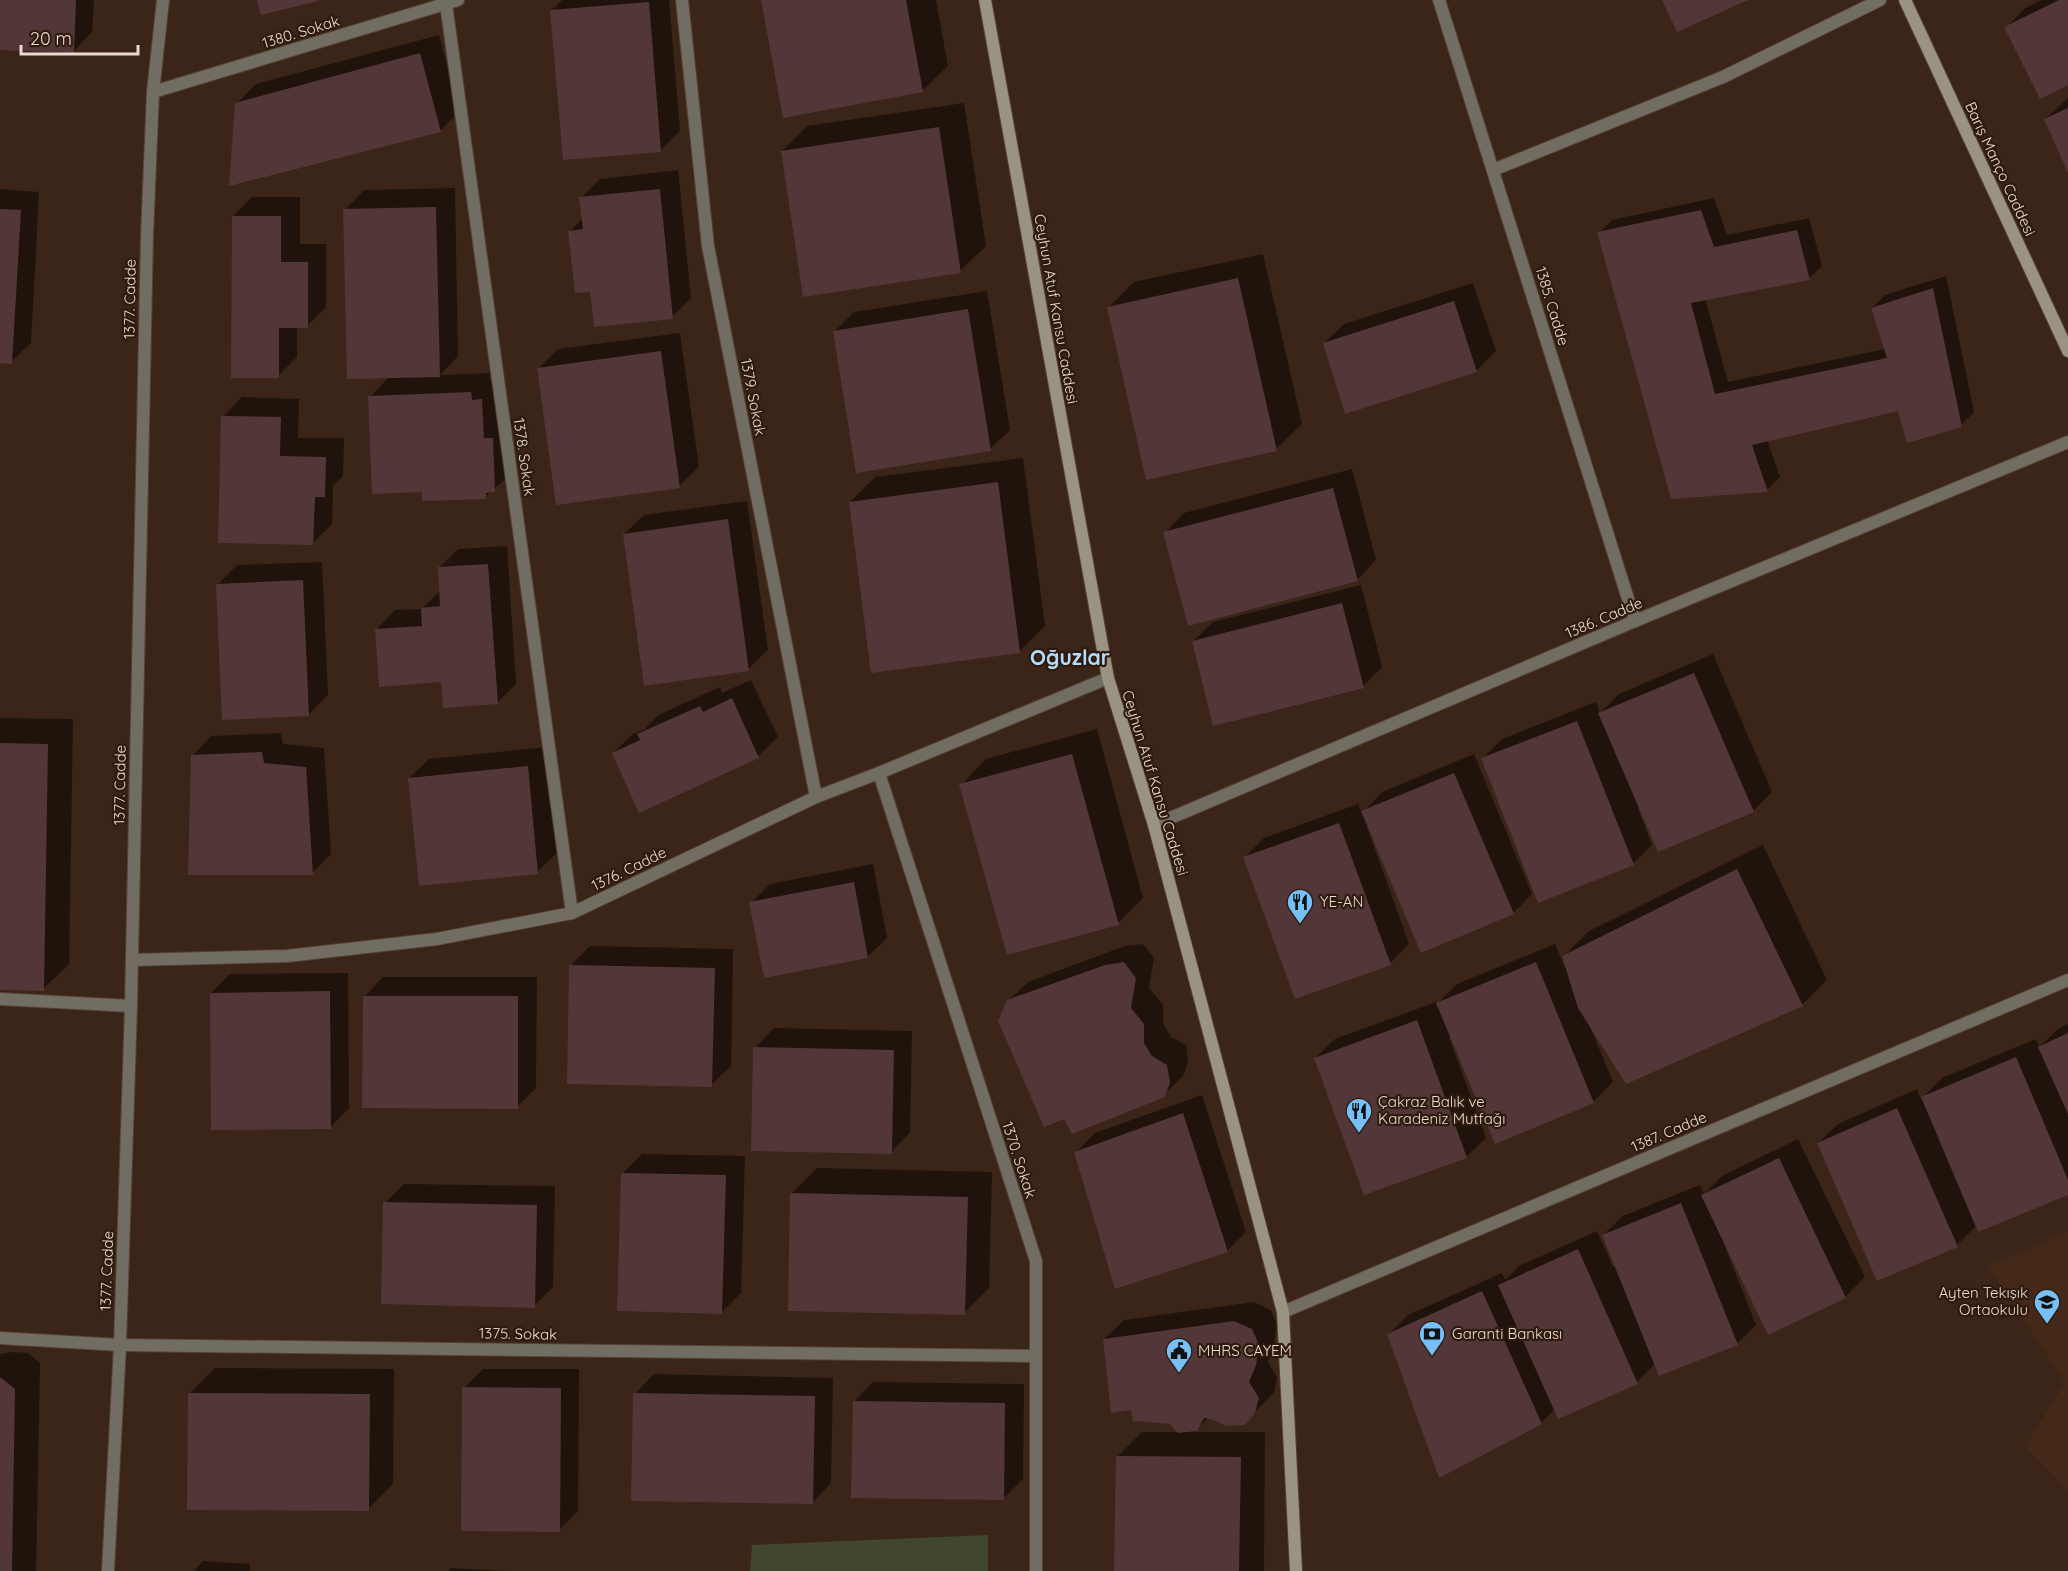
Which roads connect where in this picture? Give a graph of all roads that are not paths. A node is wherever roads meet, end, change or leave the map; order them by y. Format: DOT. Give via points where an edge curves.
graph roads {
  1 [pos="163,0"];
  2 [pos="682,0"];
  3 [pos="985,0"];
  4 [pos="1439,0"];
  5 [pos="1880,0"];
  6 [pos="1905,0"];
  7 [pos="452,2"];
  8 [pos="153,92"];
  9 [pos="1493,170"];
  10 [pos="2068,351"];
  11 [pos="2068,442"];
  12 [pos="1635,621"];
  13 [pos="1108,678"];
  14 [pos="879,773"];
  15 [pos="816,797"];
  16 [pos="1154,825"];
  17 [pos="572,914"];
  18 [pos="132,960"];
  19 [pos="2068,980"];
  20 [pos="0,999"];
  21 [pos="130,1006"];
  22 [pos="1283,1312"];
  23 [pos="0,1338"];
  24 [pos="120,1345"];
  25 [pos="1036,1356"];
  26 [pos="108,1571"];
  27 [pos="1036,1571"];
  28 [pos="1296,1571"];
  1 -- 8 [label="street, 1377. Cadde"];
  2 -- 15 [label="street, 1379. Sokak" via="708,246"];
  3 -- 13 [label="main road, Ceyhun Atuf Kansu Caddesi"];
  4 -- 9 [label="street, 1385. Cadde"];
  5 -- 9 [label="street" via="1723,77"];
  6 -- 10 [label="main road, Barış Manço Caddesi"];
  7 -- 8 [label="street, 1380. Sokak"];
  7 -- 17 [label="street, 1378. Sokak"];
  8 -- 18 [label="street, 1377. Cadde" via="146,247"];
  9 -- 12 [label="street, 1385. Cadde"];
  11 -- 12 [label="street, 1386. Cadde"];
  12 -- 16 [label="street, 1386. Cadde"];
  13 -- 14 [label="street, 1376. Cadde"];
  13 -- 16 [label="main road, Ceyhun Atuf Kansu Caddesi"];
  14 -- 15 [label="street, 1376. Cadde"];
  14 -- 25 [label="street, 1370. Sokak" via="1036,1262"];
  15 -- 17 [label="street, 1376. Cadde"];
  16 -- 22 [label="main road, Ceyhun Atuf Kansu Caddesi"];
  17 -- 18 [label="street, 1376. Cadde" via="436,939 287,956"];
  18 -- 21 [label="street, 1377. Cadde"];
  19 -- 22 [label="street, 1387. Cadde"];
  20 -- 21 [label="street"];
  21 -- 24 [label="street, 1377. Cadde"];
  22 -- 28 [label="main road, Ceyhun Atuf Kansu Caddesi"];
  23 -- 24 [label="street, 1375. Sokak"];
  24 -- 25 [label="street, 1375. Sokak"];
  24 -- 26 [label="street, 1377. Cadde"];
  25 -- 27 [label="street, 1370. Sokak"];
}
